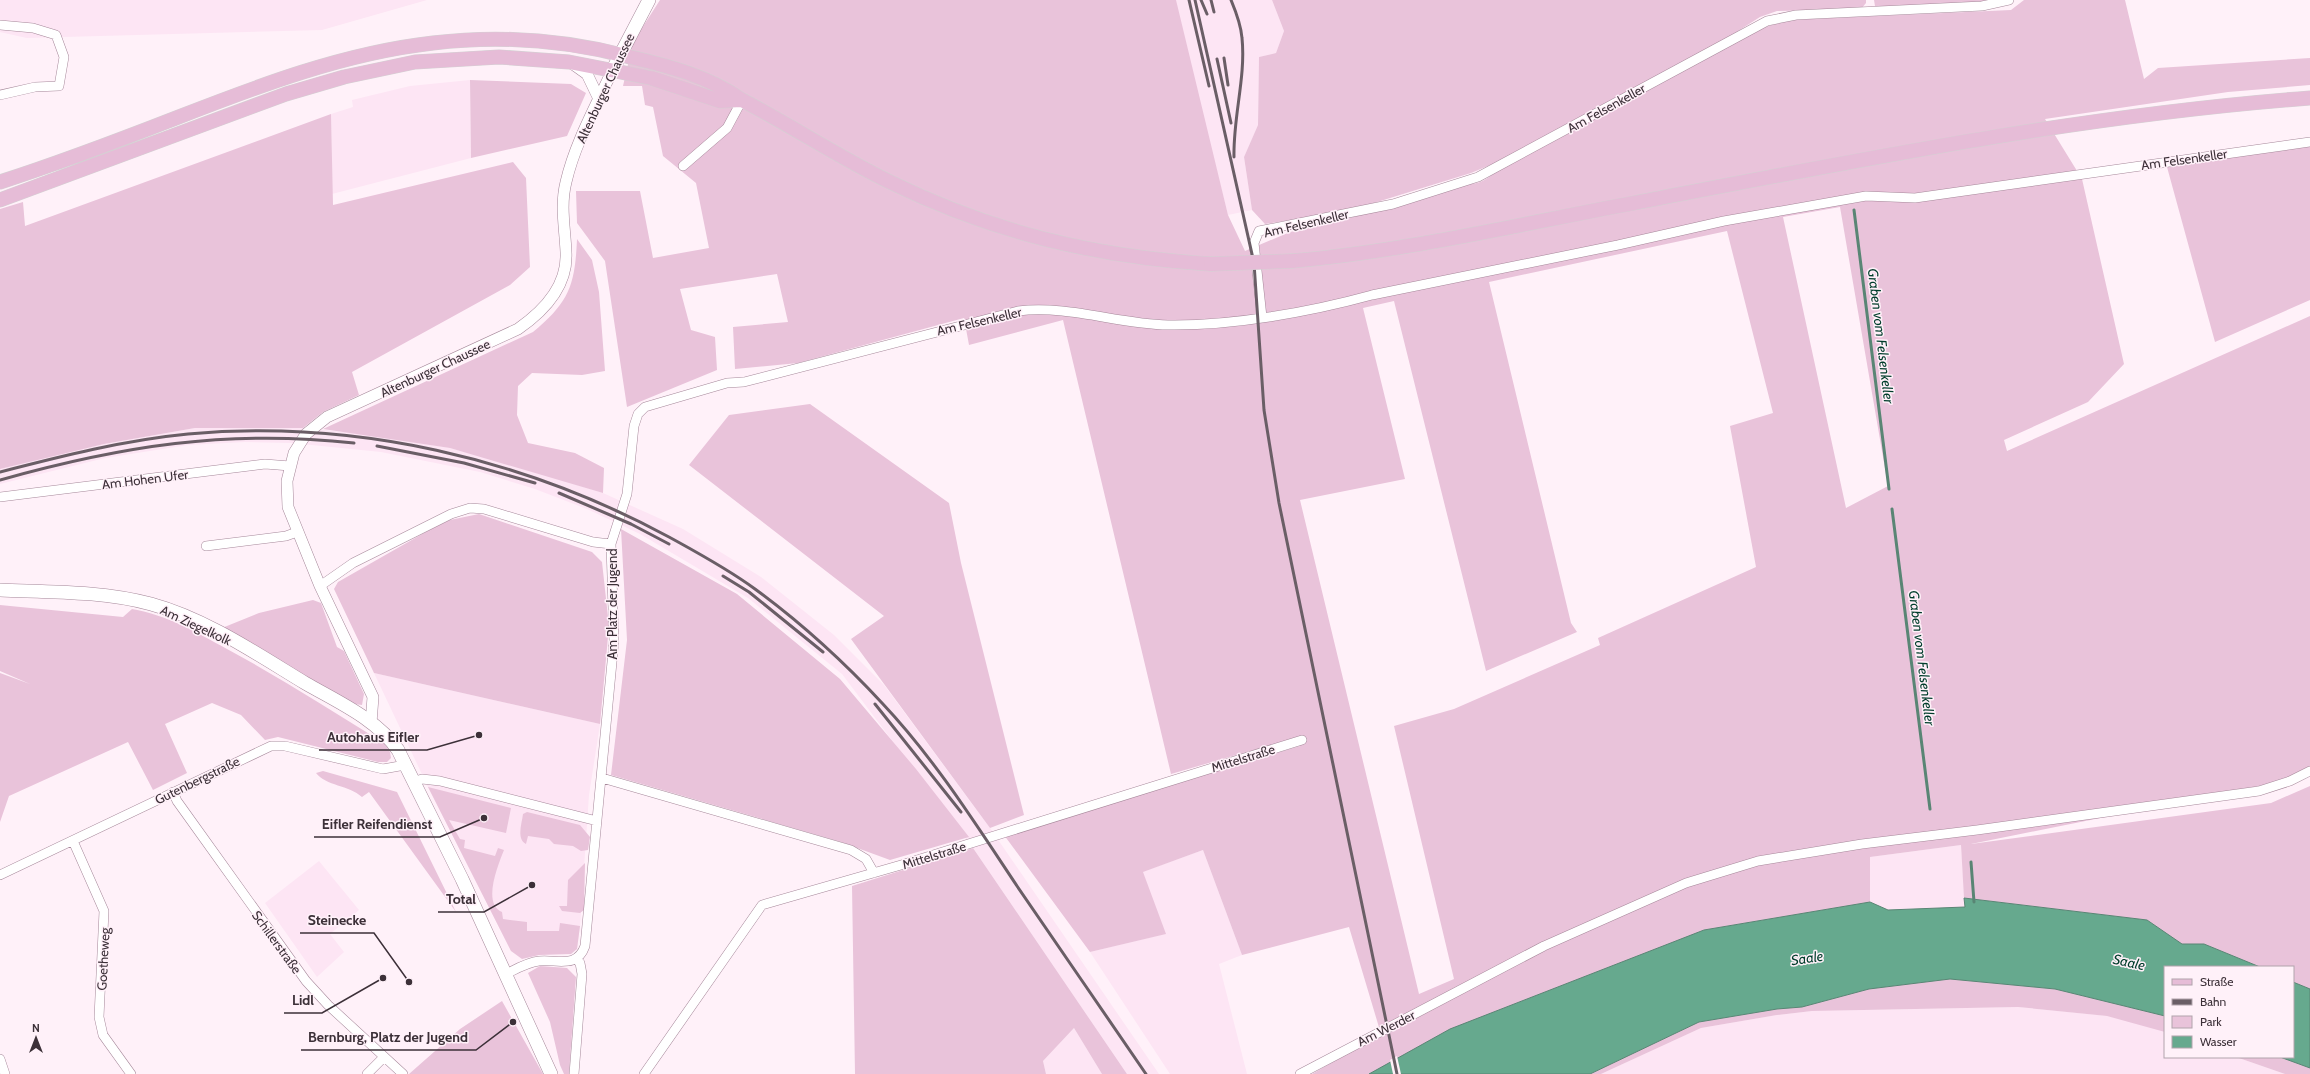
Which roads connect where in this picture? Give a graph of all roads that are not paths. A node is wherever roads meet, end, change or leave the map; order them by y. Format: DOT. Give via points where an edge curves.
graph roads {
  1 [pos="649,0"];
  2 [pos="2009,0"];
  3 [pos="0,25"];
  4 [pos="620,54"];
  5 [pos="569,62"];
  6 [pos="613,69"];
  7 [pos="0,95"];
  8 [pos="2310,98"];
  9 [pos="599,100"];
  10 [pos="742,100"];
  11 [pos="2310,142"];
  12 [pos="683,166"];
  13 [pos="0,182"];
  14 [pos="0,200"];
  15 [pos="1262,317"];
  16 [pos="638,414"];
  17 [pos="290,466"];
  18 [pos="0,497"];
  19 [pos="297,532"];
  20 [pos="611,544"];
  21 [pos="206,546"];
  22 [pos="320,586"];
  23 [pos="0,590"];
  24 [pos="371,723"];
  25 [pos="1302,740"];
  26 [pos="405,766"];
  27 [pos="2310,771"];
  28 [pos="602,778"];
  29 [pos="413,782"];
  30 [pos="173,792"];
  31 [pos="597,821"];
  32 [pos="73,841"];
  33 [pos="874,873"];
  34 [pos="0,875"];
  35 [pos="576,959"];
  36 [pos="506,974"];
  37 [pos="384,1057"];
  38 [pos="0,1059"];
  39 [pos="5,1074"];
  40 [pos="131,1074"];
  41 [pos="367,1074"];
  42 [pos="403,1074"];
  43 [pos="551,1074"];
  44 [pos="574,1074"];
  45 [pos="644,1074"];
  46 [pos="1300,1074"];
  1 -- 4 [label="main road, Altenburger Chaussee"];
  2 -- 15 [label="street, Am Felsenkeller" via="1982,6 1870,13 1796,14 1767,21 1478,177 1393,204 1264,229 1257,234 1254,243"];
  3 -- 7 [label="street" via="33,28 56,35 64,57 59,86"];
  4 -- 6 [label="main road, Altenburger Chaussee"];
  4 -- 10 [label="main road" via="687,72 726,88"];
  4 -- 13 [label="main road" via="562,43 512,40 433,43 390,50 260,87"];
  5 -- 6 [label="main road"];
  5 -- 9 [label="street" via="587,74"];
  5 -- 14 [label="main road" via="499,57 455,59 415,62 344,77 264,102"];
  6 -- 9 [label="street, Altenburger Chaussee"];
  6 -- 10 [label="main road" via="666,82 720,101"];
  8 -- 10 [label="main road, bridge" via="2220,105 1943,144 1409,246 1292,261 1211,264 1076,248 973,218 889,181"];
  9 -- 17 [label="street, Altenburger Chaussee" via="565,183 562,208 566,254 564,273 543,309 518,329 327,417 306,434 294,453"];
  10 -- 12 [label="street" via="727,128"];
  11 -- 15 [label="street, Am Felsenkeller" via="1915,198 1866,196 1724,221 1372,295 1340,304"];
  15 -- 16 [label="street, Am Felsenkeller" via="1168,325 1052,309 1018,311 744,382 720,385 654,403"];
  16 -- 20 [label="street, Am Platz der Jugend" via="634,426 627,494"];
  17 -- 18 [label="street, Am Hohen Ufer" via="265,464"];
  17 -- 19 [label="street, Altenburger Chaussee" via="286,500"];
  19 -- 21 [label="street" via="286,536"];
  19 -- 22 [label="street, Altenburger Chaussee"];
  20 -- 22 [label="street" via="593,542 484,509 470,508 451,514 353,563 335,578"];
  20 -- 28 [label="street, Am Platz der Jugend" via="614,641"];
  22 -- 24 [label="street, Altenburger Chaussee" via="373,697"];
  23 -- 24 [label="main road, Am Ziegelkolk" via="107,597 162,608 221,635"];
  24 -- 26 [label="main road" via="392,741"];
  25 -- 33 [label="street, Mittelstraße"];
  26 -- 29 [label="main road"];
  26 -- 30 [label="street, Gutenbergstraße" via="383,769 277,745 265,748"];
  27 -- 46 [label="street, Am Werder" via="2290,781 2259,791 1862,844 1758,861 1686,882 1544,946"];
  28 -- 31 [label="street, Am Platz der Jugend"];
  28 -- 33 [label="street" via="851,850 866,859"];
  29 -- 31 [label="street" via="440,781"];
  29 -- 36 [label="main road"];
  30 -- 32 [label="street, Gutenbergstraße"];
  30 -- 37 [label="street, Schillerstraße" via="302,975 328,1004"];
  31 -- 35 [label="street, Am Platz der Jugend" via="585,946"];
  32 -- 34 [label="street, Gutenbergstraße"];
  32 -- 40 [label="street, Goetheweg" via="104,911 99,1018 101,1030"];
  33 -- 45 [label="street, Mittelstraße" via="762,905"];
  35 -- 36 [label="street" via="570,962 539,961"];
  35 -- 44 [label="street" via="582,974"];
  36 -- 43 [label="main road"];
  37 -- 41 [label="street"];
  37 -- 42 [label="street, Schillerstraße"];
  38 -- 39 [label="street"];
}
